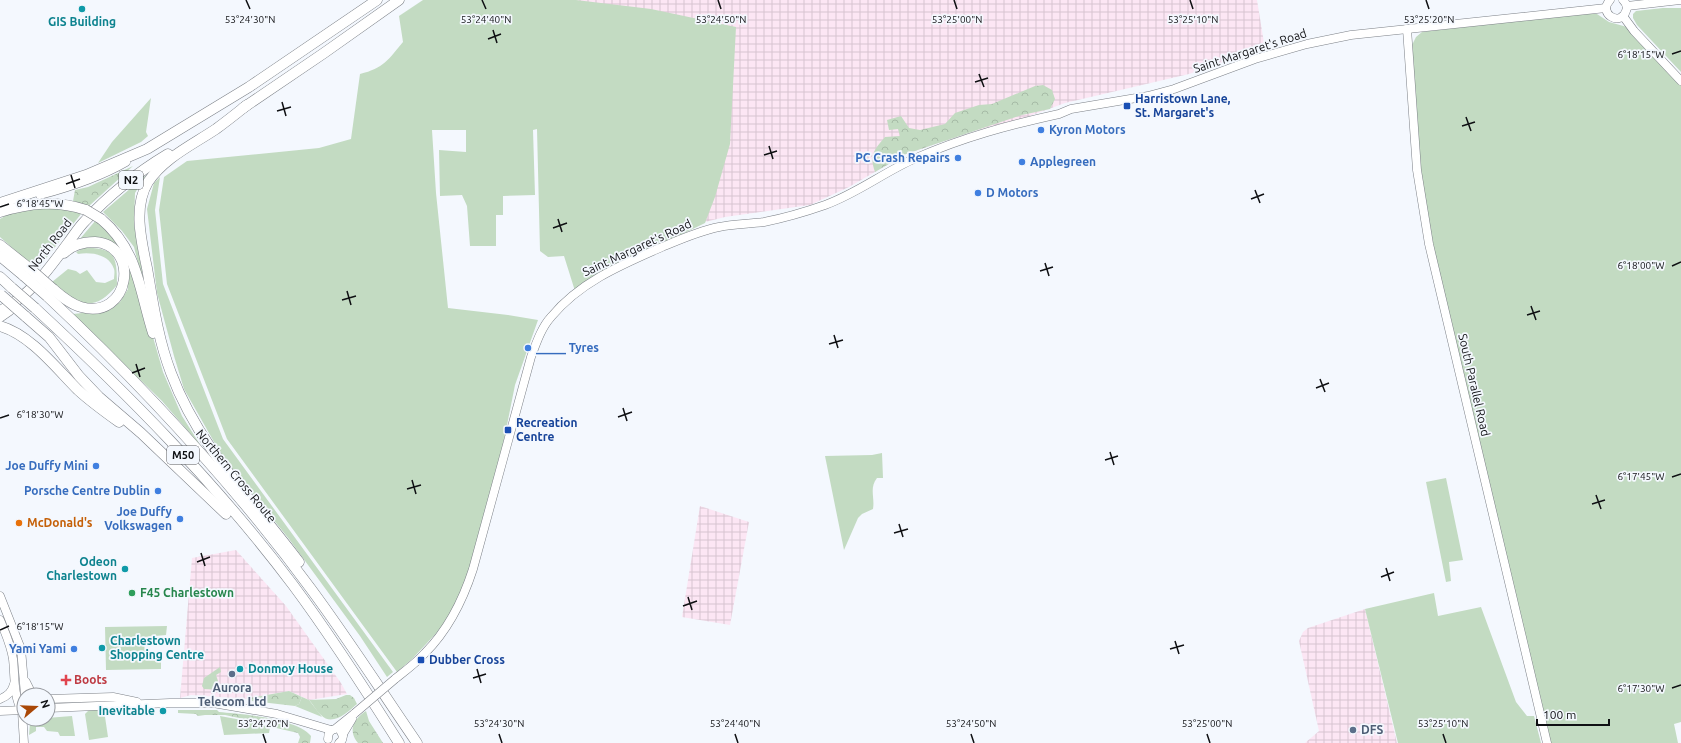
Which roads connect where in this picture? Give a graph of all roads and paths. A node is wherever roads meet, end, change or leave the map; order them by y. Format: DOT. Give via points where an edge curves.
graph roads {
  1 [pos="377,0"];
  2 [pos="399,0"];
  3 [pos="1680,0"];
  4 [pos="1608,3"];
  5 [pos="1624,3"];
  6 [pos="1622,16"];
  7 [pos="1407,28"];
  8 [pos="1681,81"];
  9 [pos="247,105"];
  10 [pos="146,150"];
  11 [pos="44,188"];
  12 [pos="0,196"];
  13 [pos="0,203"];
  14 [pos="0,208"];
  15 [pos="0,212"];
  16 [pos="0,245"];
  17 [pos="0,256"];
  18 [pos="50,268"];
  19 [pos="26,272"];
  20 [pos="0,277"];
  21 [pos="50,293"];
  22 [pos="1,295"];
  23 [pos="18,300"];
  24 [pos="0,311"];
  25 [pos="0,318"];
  26 [pos="0,326"];
  27 [pos="152,445"];
  28 [pos="231,488"];
  29 [pos="311,589"];
  30 [pos="0,596"];
  31 [pos="316,616"];
  32 [pos="0,620"];
  33 [pos="22,660"];
  34 [pos="15,679"];
  35 [pos="17,687"];
  36 [pos="24,687"];
  37 [pos="28,687"];
  38 [pos="56,698"];
  39 [pos="0,700"];
  40 [pos="16,700"];
  41 [pos="160,704"];
  42 [pos="56,708"];
  43 [pos="16,710"];
  44 [pos="0,711"];
  45 [pos="355,713"];
  46 [pos="315,726"];
  47 [pos="23,727"];
  48 [pos="25,727"];
  49 [pos="333,730"];
  50 [pos="23,734"];
  51 [pos="342,738"];
  52 [pos="330,741"];
  53 [pos="24,743"];
  54 [pos="349,743"];
  55 [pos="399,743"];
  56 [pos="417,743"];
  57 [pos="1547,743"];
  1 -- 10 [label="highway" via="249,87"];
  2 -- 9 [label="highway, N2"];
  3 -- 5 [label="main road"];
  4 -- 6 [label="main road" via="1611,17"];
  4 -- 7 [label="main road, Saint Margaret's Road"];
  5 -- 6 [label="main road" via="1626,12"];
  6 -- 8 [label="main road"];
  7 -- 45 [label="main road, Saint Margaret's Road, bridge" via="1307,44 1255,59 1174,89 973,135 914,159 855,193 805,212 763,222 719,227 688,236 626,263 582,287 549,318 539,336 473,569 454,615 424,654"];
  7 -- 57 [label="main road, South Parallel Road" via="1417,170 1428,242"];
  9 -- 18 [label="highway, North Road / N2" via="152,164 115,192 84,221"];
  9 -- 29 [label="highway" via="169,159 156,171 141,198 139,211 143,251 159,335 171,373 190,416 212,451 304,569"];
  10 -- 11 [label="highway" via="86,175"];
  10 -- 14 [label="main road" via="114,169 88,180 12,202"];
  11 -- 12 [label="highway"];
  11 -- 13 [label="highway"];
  15 -- 28 [label="highway, bridge" via="22,205 69,205 86,210 101,219 121,238 129,252 165,370 182,410"];
  16 -- 19 [label="highway"];
  17 -- 19 [label="highway"];
  18 -- 21 [label="highway" via="69,248 97,242 106,245 118,256 125,272 119,296 98,308 80,307"];
  18 -- 23 [label="highway, North Road / N2"];
  19 -- 21 [label="highway, bridge"];
  20 -- 31 [label="highway, Northern Cross Route / M50, bridge" via="120,388 195,468"];
  21 -- 28 [label="highway, Northern Cross Route / M50" via="206,458"];
  22 -- 27 [label="highway, M50, bridge" via="49,337 99,397"];
  23 -- 24 [label="highway"];
  23 -- 25 [label="main road, North Road" via="10,311"];
  26 -- 27 [label="highway, M50" via="29,343 50,360 88,399"];
  27 -- 31 [label="highway" via="218,505"];
  28 -- 29 [label="highway, Northern Cross Route / M50"];
  29 -- 56 [label="highway, Northern Cross Route / M50"];
  30 -- 33 [label="main road" via="21,649"];
  31 -- 55 [label="highway, Northern Cross Route / M50"];
  32 -- 34 [label="main road" via="12,654"];
  33 -- 36 [label="main road"];
  33 -- 37 [label="main road"];
  34 -- 35 [label="main road"];
  34 -- 39 [label="main road" via="13,690"];
  38 -- 41 [label="main road" via="113,697"];
  39 -- 40 [label="main road"];
  41 -- 42 [label="main road"];
  41 -- 46 [label="main road" via="213,703 252,708"];
  43 -- 44 [label="main road"];
  45 -- 49 [label="main road, Saint Margaret's Road"];
  45 -- 51 [label="main road, Saint Margaret's Road"];
  46 -- 49 [label="main road"];
  46 -- 52 [label="main road"];
  47 -- 50 [label="main road"];
  48 -- 50 [label="main road"];
  49 -- 51 [label="main road" via="340,730"];
  49 -- 52 [label="main road" via="328,734"];
  50 -- 53 [label="main road"];
  51 -- 54 [label="main road"];
}
